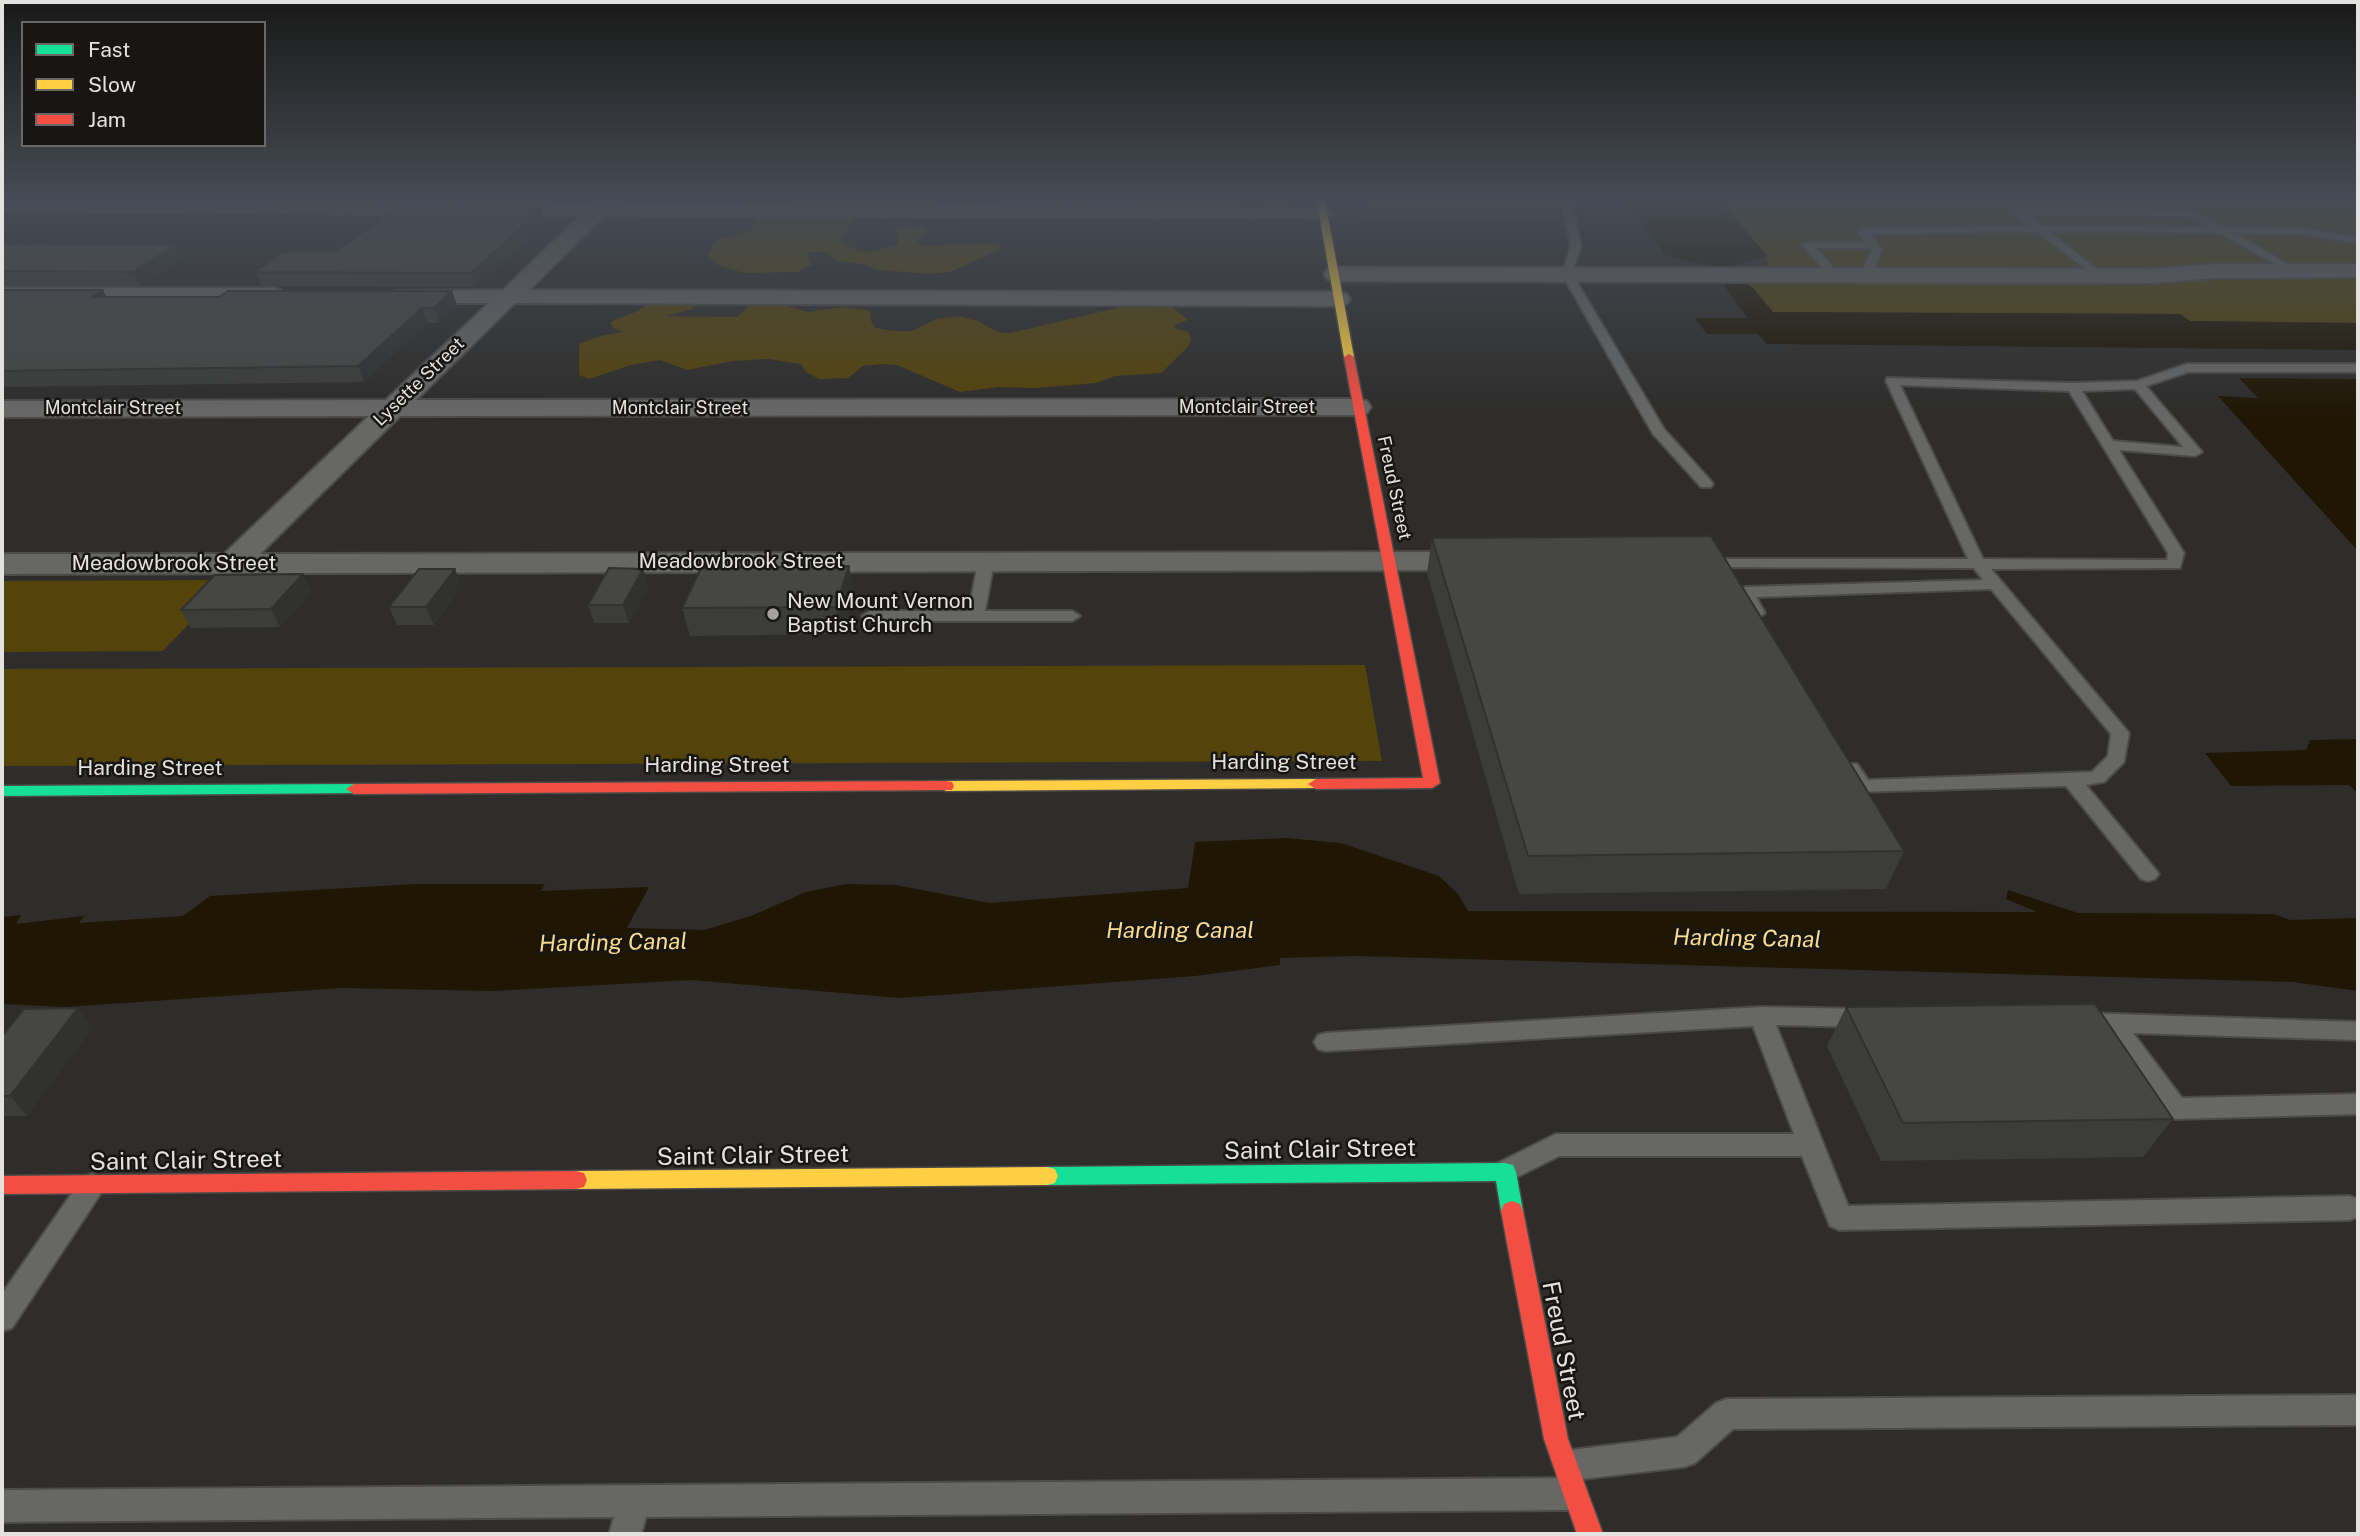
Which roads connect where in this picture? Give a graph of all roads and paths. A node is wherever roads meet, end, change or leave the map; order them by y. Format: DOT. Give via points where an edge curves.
graph roads {
  1 [pos="533,273"];
  2 [pos="1832,273"];
  3 [pos="2095,273"];
  4 [pos="2211,273"];
  5 [pos="1335,274"];
  6 [pos="1567,274"];
  7 [pos="1834,275"];
  8 [pos="1866,275"];
  9 [pos="2098,275"];
  10 [pos="2,295"];
  11 [pos="291,296"];
  12 [pos="387,296"];
  13 [pos="509,296"];
  14 [pos="1339,299"];
  15 [pos="2358,368"];
  16 [pos="2138,385"];
  17 [pos="2073,387"];
  18 [pos="1358,407"];
  19 [pos="393,408"];
  20 [pos="2,409"];
  21 [pos="2110,445"];
  22 [pos="1706,484"];
  23 [pos="1390,561"];
  24 [pos="1487,561"];
  25 [pos="986,562"];
  26 [pos="1689,562"];
  27 [pos="1977,562"];
  28 [pos="2,564"];
  29 [pos="232,564"];
  30 [pos="1996,584"];
  31 [pos="870,616"];
  32 [pos="976,616"];
  33 [pos="1072,616"];
  34 [pos="1766,626"];
  35 [pos="1841,752"];
  36 [pos="2071,779"];
  37 [pos="1432,783"];
  38 [pos="2,791"];
  39 [pos="2148,874"];
  40 [pos="1760,1016"];
  41 [pos="1882,1018"];
  42 [pos="2058,1021"];
  43 [pos="2112,1023"];
  44 [pos="2358,1031"];
  45 [pos="1326,1042"];
  46 [pos="2358,1104"];
  47 [pos="1810,1145"];
  48 [pos="1505,1172"];
  49 [pos="2,1185"];
  50 [pos="93,1185"];
  51 [pos="2350,1208"];
  52 [pos="2,1318"];
  53 [pos="2358,1409"];
  54 [pos="1571,1480"];
  55 [pos="634,1501"];
  56 [pos="2,1506"];
  57 [pos="625,1534"];
  58 [pos="1590,1534"];
  1 -- 13 [label="street, Lysette Street"];
  2 -- 7 [label="lane"];
  3 -- 9 [label="lane"];
  4 -- 9 [label="street"];
  5 -- 6 [label="street"];
  5 -- 14 [label="street, Freud Street"];
  6 -- 7 [label="street"];
  6 -- 22 [label="lane" via="1658,431"];
  7 -- 8 [label="street"];
  8 -- 9 [label="street"];
  10 -- 11 [label="street"];
  12 -- 13 [label="street"];
  13 -- 14 [label="street"];
  13 -- 19 [label="street, Lysette Street"];
  14 -- 18 [label="street, Freud Street"];
  15 -- 16 [label="lane" via="2188,368"];
  16 -- 17 [label="lane"];
  16 -- 21 [label="lane" via="2195,452"];
  17 -- 21 [label="lane"];
  17 -- 27 [label="lane" via="1892,381"];
  18 -- 19 [label="street, Montclair Street"];
  18 -- 23 [label="street, Freud Street"];
  19 -- 20 [label="street, Montclair Street"];
  19 -- 29 [label="street, Lysette Street"];
  21 -- 27 [label="lane" via="2176,553 2174,565"];
  23 -- 24 [label="street, Meadowbrook Street"];
  23 -- 25 [label="street, Meadowbrook Street"];
  23 -- 37 [label="street, Freud Street"];
  25 -- 29 [label="street, Meadowbrook Street"];
  25 -- 32 [label="lane"];
  26 -- 27 [label="lane"];
  27 -- 30 [label="lane"];
  28 -- 29 [label="street, Meadowbrook Street"];
  30 -- 34 [label="lane" via="1745,592"];
  30 -- 36 [label="lane" via="2120,733 2117,758 2097,778"];
  31 -- 32 [label="lane"];
  32 -- 33 [label="lane"];
  35 -- 36 [label="lane" via="1862,787"];
  36 -- 39 [label="lane"];
  37 -- 38 [label="street, Harding Street"];
  40 -- 41 [label="lane"];
  40 -- 45 [label="lane"];
  40 -- 47 [label="lane"];
  42 -- 43 [label="lane"];
  43 -- 44 [label="lane"];
  43 -- 46 [label="lane" via="2176,1109"];
  47 -- 48 [label="lane" via="1556,1145"];
  47 -- 51 [label="lane" via="1839,1219"];
  48 -- 50 [label="street, Saint Clair Street"];
  48 -- 54 [label="street, Freud Street" via="1556,1439"];
  49 -- 50 [label="street, Saint Clair Street"];
  50 -- 52 [label="lane"];
  53 -- 54 [label="lane" via="1727,1414 1684,1452"];
  54 -- 55 [label="lane"];
  54 -- 58 [label="street, Freud Street"];
  55 -- 56 [label="lane"];
  55 -- 57 [label="lane"];
}
